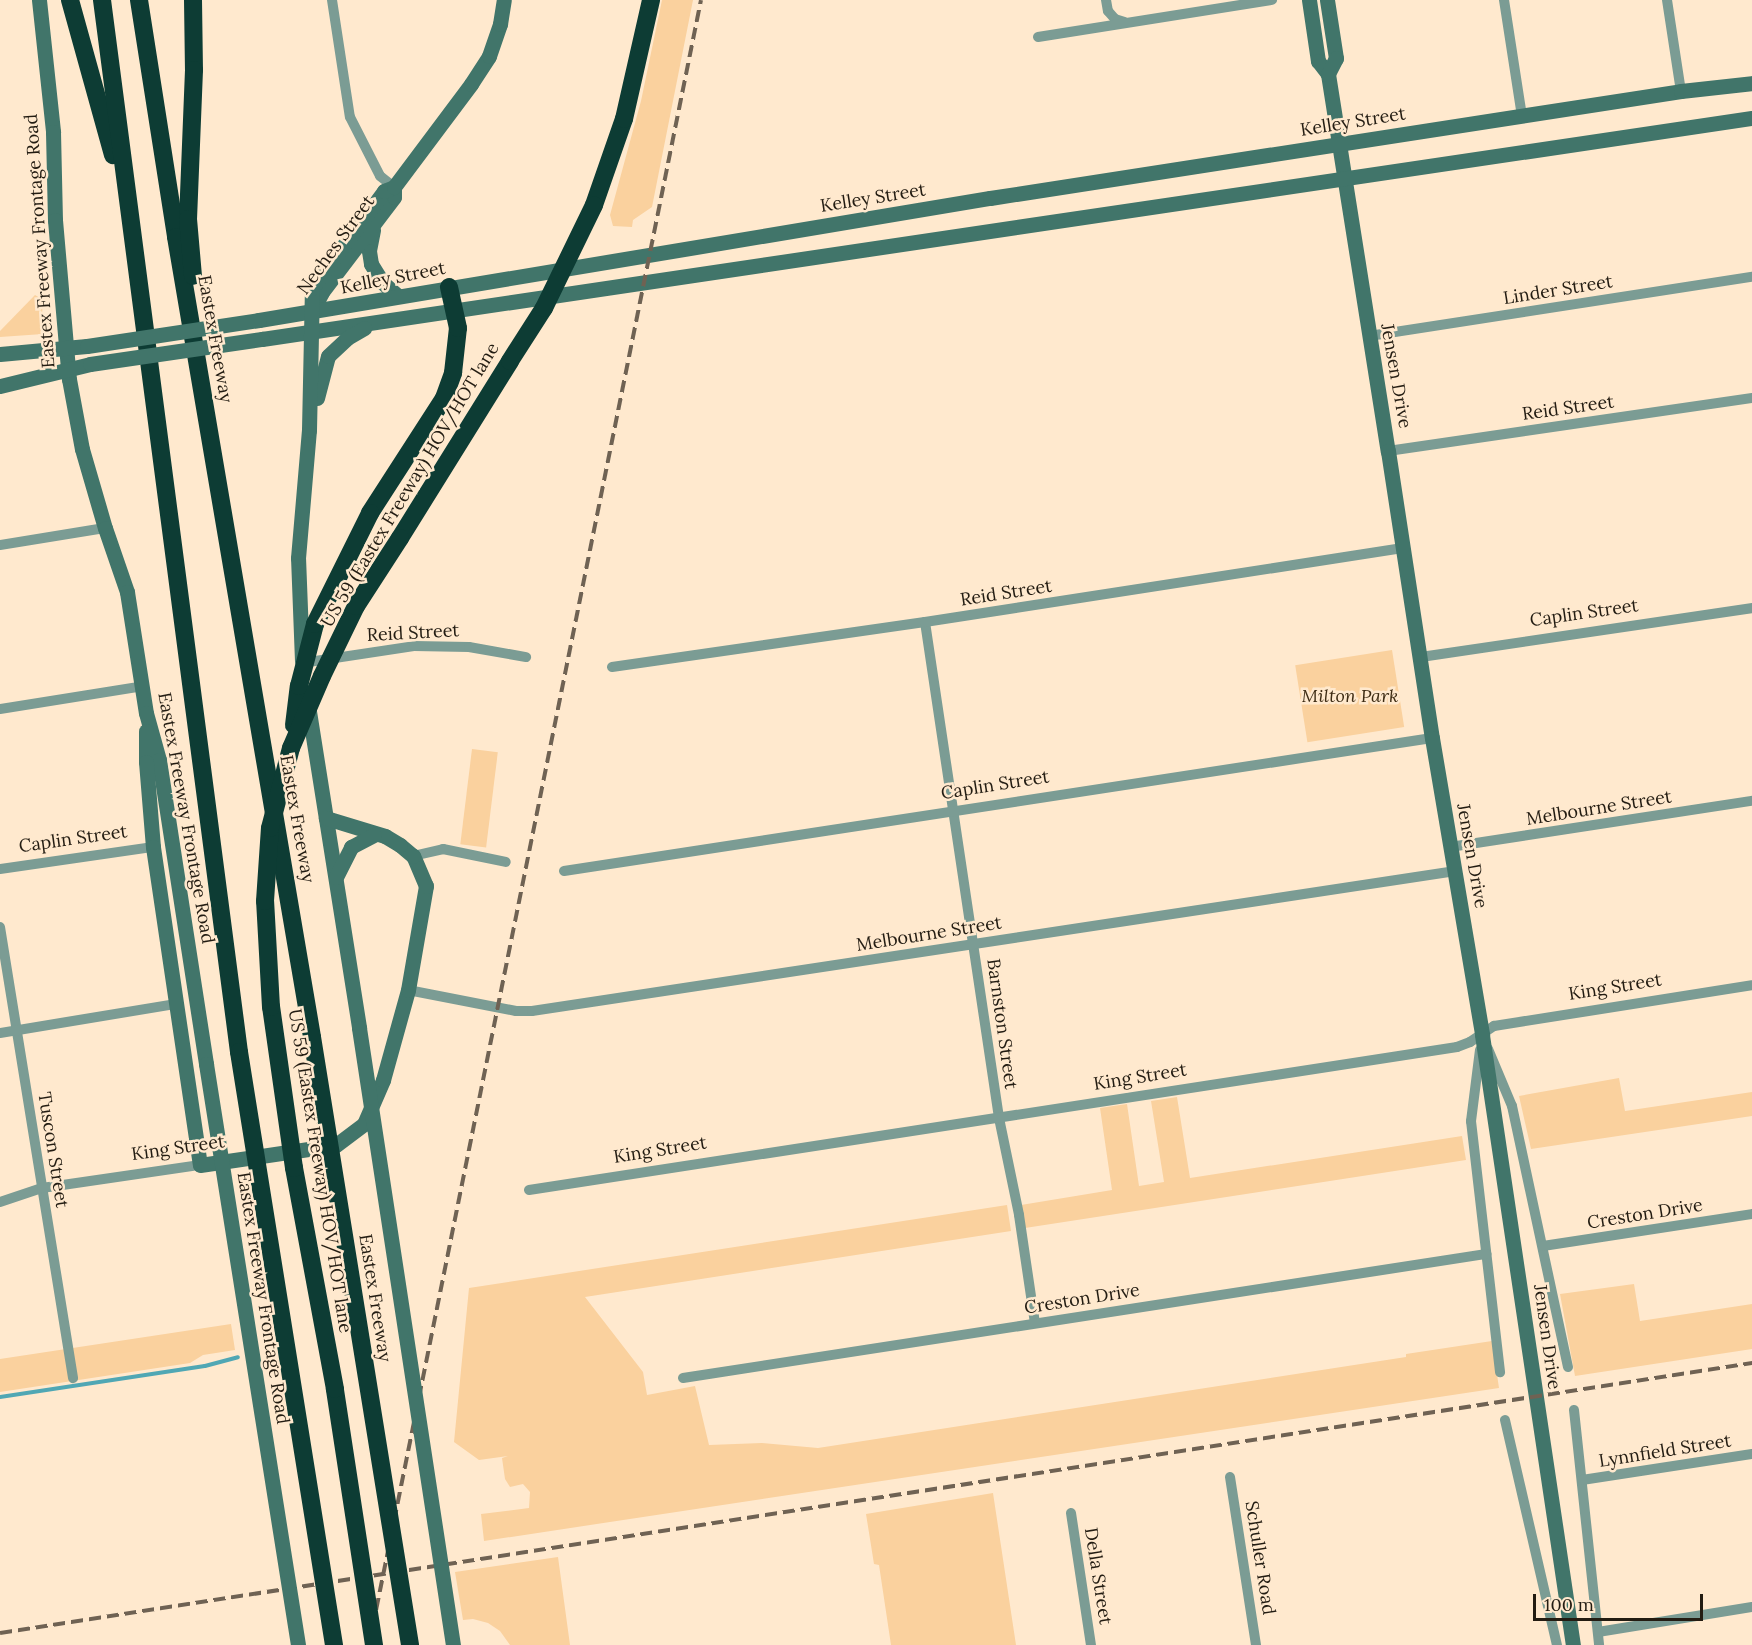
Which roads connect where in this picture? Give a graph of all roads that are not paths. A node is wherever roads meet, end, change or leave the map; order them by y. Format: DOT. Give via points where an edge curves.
graph roads {
  1 [pos="39,0"];
  2 [pos="69,0"];
  3 [pos="102,0"];
  4 [pos="139,0"];
  5 [pos="193,0"];
  6 [pos="332,0"];
  7 [pos="504,0"];
  8 [pos="651,0"];
  9 [pos="1106,0"];
  10 [pos="1272,0"];
  11 [pos="1309,0"];
  12 [pos="1327,0"];
  13 [pos="1504,0"];
  14 [pos="1667,0"];
  15 [pos="1129,23"];
  16 [pos="1038,37"];
  17 [pos="1328,74"];
  18 [pos="1752,83"];
  19 [pos="1681,91"];
  20 [pos="1522,116"];
  21 [pos="1752,118"];
  22 [pos="1339,144"];
  23 [pos="1344,180"];
  24 [pos="394,187"];
  25 [pos="133,223"];
  26 [pos="375,225"];
  27 [pos="1752,277"];
  28 [pos="449,287"];
  29 [pos="398,296"];
  30 [pos="455,311"];
  31 [pos="310,313"];
  32 [pos="369,324"];
  33 [pos="311,333"];
  34 [pos="1369,336"];
  35 [pos="67,348"];
  36 [pos="0,354"];
  37 [pos="68,371"];
  38 [pos="202,385"];
  39 [pos="0,386"];
  40 [pos="1752,398"];
  41 [pos="309,430"];
  42 [pos="1389,451"];
  43 [pos="105,528"];
  44 [pos="0,545"];
  45 [pos="1404,548"];
  46 [pos="1752,608"];
  47 [pos="925,622"];
  48 [pos="526,657"];
  49 [pos="1421,657"];
  50 [pos="302,663"];
  51 [pos="612,667"];
  52 [pos="143,686"];
  53 [pos="0,709"];
  54 [pos="146,713"];
  55 [pos="1432,738"];
  56 [pos="291,748"];
  57 [pos="1752,801"];
  58 [pos="953,810"];
  59 [pos="326,818"];
  60 [pos="374,835"];
  61 [pos="153,847"];
  62 [pos="1450,847"];
  63 [pos="413,856"];
  64 [pos="506,862"];
  65 [pos="0,869"];
  66 [pos="564,871"];
  67 [pos="1455,871"];
  68 [pos="336,878"];
  69 [pos="0,927"];
  70 [pos="974,944"];
  71 [pos="1752,985"];
  72 [pos="408,990"];
  73 [pos="176,1004"];
  74 [pos="18,1030"];
  75 [pos="0,1033"];
  76 [pos="1482,1035"];
  77 [pos="999,1118"];
  78 [pos="200,1165"];
  79 [pos="42,1188"];
  80 [pos="529,1190"];
  81 [pos="0,1202"];
  82 [pos="1752,1214"];
  83 [pos="1543,1246"];
  84 [pos="1486,1254"];
  85 [pos="1035,1323"];
  86 [pos="1568,1367"];
  87 [pos="1500,1372"];
  88 [pos="73,1378"];
  89 [pos="683,1378"];
  90 [pos="1574,1410"];
  91 [pos="1505,1420"];
  92 [pos="1752,1455"];
  93 [pos="1230,1476"];
  94 [pos="1582,1480"];
  95 [pos="1071,1513"];
  96 [pos="1752,1607"];
  97 [pos="1598,1632"];
  98 [pos="298,1645"];
  99 [pos="334,1645"];
  100 [pos="374,1645"];
  101 [pos="410,1645"];
  102 [pos="453,1645"];
  103 [pos="1091,1645"];
  104 [pos="1256,1645"];
  105 [pos="1557,1645"];
  106 [pos="1573,1645"];
  107 [pos="1599,1645"];
  1 -- 35 [label="main road, Eastex Freeway Frontage Road" via="53,132 58,258"];
  2 -- 25 [label="highway"];
  3 -- 25 [label="highway"];
  4 -- 38 [label="highway, Eastex Freeway"];
  5 -- 38 [label="highway" via="188,219"];
  6 -- 24 [label="street" via="350,117 380,176"];
  7 -- 24 [label="main road, Neches Street" via="489,56"];
  8 -- 56 [label="highway, US 59 (Eastex Freeway) HOV/HOT lane, bridge" via="624,118 594,205 544,308 356,606"];
  9 -- 15 [label="street" via="1115,19"];
  10 -- 15 [label="street"];
  11 -- 17 [label="main road, Jensen Drive" via="1318,61"];
  12 -- 17 [label="main road, Jensen Drive" via="1336,58"];
  13 -- 20 [label="street"];
  14 -- 19 [label="street"];
  15 -- 16 [label="street"];
  17 -- 22 [label="main road, Jensen Drive"];
  18 -- 19 [label="main road, Kelley Street"];
  19 -- 20 [label="main road, Kelley Street"];
  20 -- 22 [label="main road, Kelley Street"];
  21 -- 23 [label="main road"];
  22 -- 23 [label="main road, Jensen Drive"];
  22 -- 28 [label="main road, Kelley Street"];
  23 -- 30 [label="main road"];
  23 -- 34 [label="main road, Jensen Drive"];
  24 -- 26 [label="main road, Neches Street" via="394,197"];
  24 -- 31 [label="main road, Neches Street" via="384,191 312,288"];
  25 -- 99 [label="highway, bridge" via="239,1052"];
  26 -- 29 [label="main road" via="369,251 371,264 383,283"];
  26 -- 31 [label="main road, Neches Street"];
  27 -- 34 [label="street, Linder Street"];
  28 -- 29 [label="main road, Kelley Street"];
  28 -- 30 [label="highway"];
  29 -- 31 [label="main road, Kelley Street"];
  30 -- 32 [label="main road"];
  30 -- 56 [label="highway, bridge" via="457,351 444,398 370,513 315,624 299,686"];
  31 -- 33 [label="main road"];
  31 -- 35 [label="main road, Kelley Street, bridge"];
  32 -- 33 [label="main road"];
  32 -- 41 [label="main road" via="328,356"];
  33 -- 37 [label="main road, bridge" via="90,364"];
  33 -- 41 [label="main road"];
  34 -- 42 [label="main road, Jensen Drive"];
  35 -- 36 [label="main road, Kelley Street"];
  35 -- 37 [label="main road, Eastex Freeway Frontage Road"];
  37 -- 39 [label="main road"];
  37 -- 43 [label="main road, Eastex Freeway Frontage Road" via="82,449"];
  38 -- 101 [label="highway, Eastex Freeway, bridge"];
  40 -- 42 [label="street, Reid Street"];
  41 -- 50 [label="main road" via="298,558"];
  42 -- 45 [label="main road, Jensen Drive"];
  43 -- 44 [label="street"];
  43 -- 52 [label="main road, Eastex Freeway Frontage Road" via="127,592"];
  45 -- 47 [label="street, Reid Street"];
  45 -- 49 [label="main road, Jensen Drive"];
  46 -- 49 [label="street, Caplin Street"];
  47 -- 51 [label="street, Reid Street"];
  47 -- 58 [label="street, Barnston Street"];
  48 -- 50 [label="street, Reid Street" via="470,647 435,646 369,651"];
  49 -- 55 [label="main road, Jensen Drive"];
  50 -- 59 [label="main road"];
  52 -- 53 [label="street"];
  52 -- 54 [label="main road, Eastex Freeway Frontage Road"];
  54 -- 61 [label="main road"];
  54 -- 98 [label="main road, Eastex Freeway Frontage Road, bridge" via="159,760"];
  55 -- 58 [label="street, Caplin Street"];
  55 -- 62 [label="main road, Jensen Drive"];
  56 -- 100 [label="highway, US 59 (Eastex Freeway) HOV/HOT lane, bridge" via="270,828 265,901 271,1007"];
  57 -- 62 [label="street, Melbourne Street"];
  58 -- 66 [label="street, Caplin Street"];
  58 -- 70 [label="street, Barnston Street"];
  59 -- 60 [label="main road"];
  59 -- 68 [label="main road"];
  60 -- 63 [label="main road" via="385,836"];
  60 -- 68 [label="main road" via="351,848"];
  61 -- 65 [label="street, Caplin Street"];
  61 -- 73 [label="main road"];
  62 -- 67 [label="main road, Jensen Drive"];
  63 -- 64 [label="street" via="443,849"];
  63 -- 72 [label="main road, King Street" via="426,886"];
  67 -- 70 [label="street, Melbourne Street"];
  67 -- 76 [label="main road, Jensen Drive"];
  68 -- 102 [label="main road, bridge"];
  69 -- 74 [label="street, Tuscon Street"];
  70 -- 72 [label="street, Melbourne Street" via="532,1011"];
  70 -- 77 [label="street, Barnston Street"];
  71 -- 76 [label="street, King Street" via="1494,1026"];
  72 -- 78 [label="main road, King Street" via="382,1080 364,1124 336,1145"];
  73 -- 74 [label="street"];
  73 -- 78 [label="main road"];
  74 -- 75 [label="street"];
  74 -- 79 [label="street, Tuscon Street"];
  76 -- 77 [label="street, King Street" via="1457,1047"];
  76 -- 83 [label="street" via="1512,1106"];
  76 -- 84 [label="street" via="1471,1121"];
  76 -- 106 [label="main road, Jensen Drive"];
  77 -- 80 [label="street, King Street"];
  77 -- 85 [label="street, Barnston Street"];
  78 -- 79 [label="street, King Street"];
  79 -- 81 [label="street, King Street"];
  79 -- 88 [label="street, Tuscon Street"];
  82 -- 83 [label="street, Creston Drive"];
  83 -- 86 [label="street"];
  84 -- 85 [label="street, Creston Drive"];
  84 -- 87 [label="street"];
  85 -- 89 [label="street, Creston Drive"];
  90 -- 94 [label="street"];
  91 -- 105 [label="street"];
  92 -- 94 [label="street, Lynnfield Street"];
  93 -- 104 [label="street, Schuller Road"];
  94 -- 97 [label="street"];
  95 -- 103 [label="street, Della Street"];
  96 -- 97 [label="street"];
  97 -- 107 [label="street"];
}
